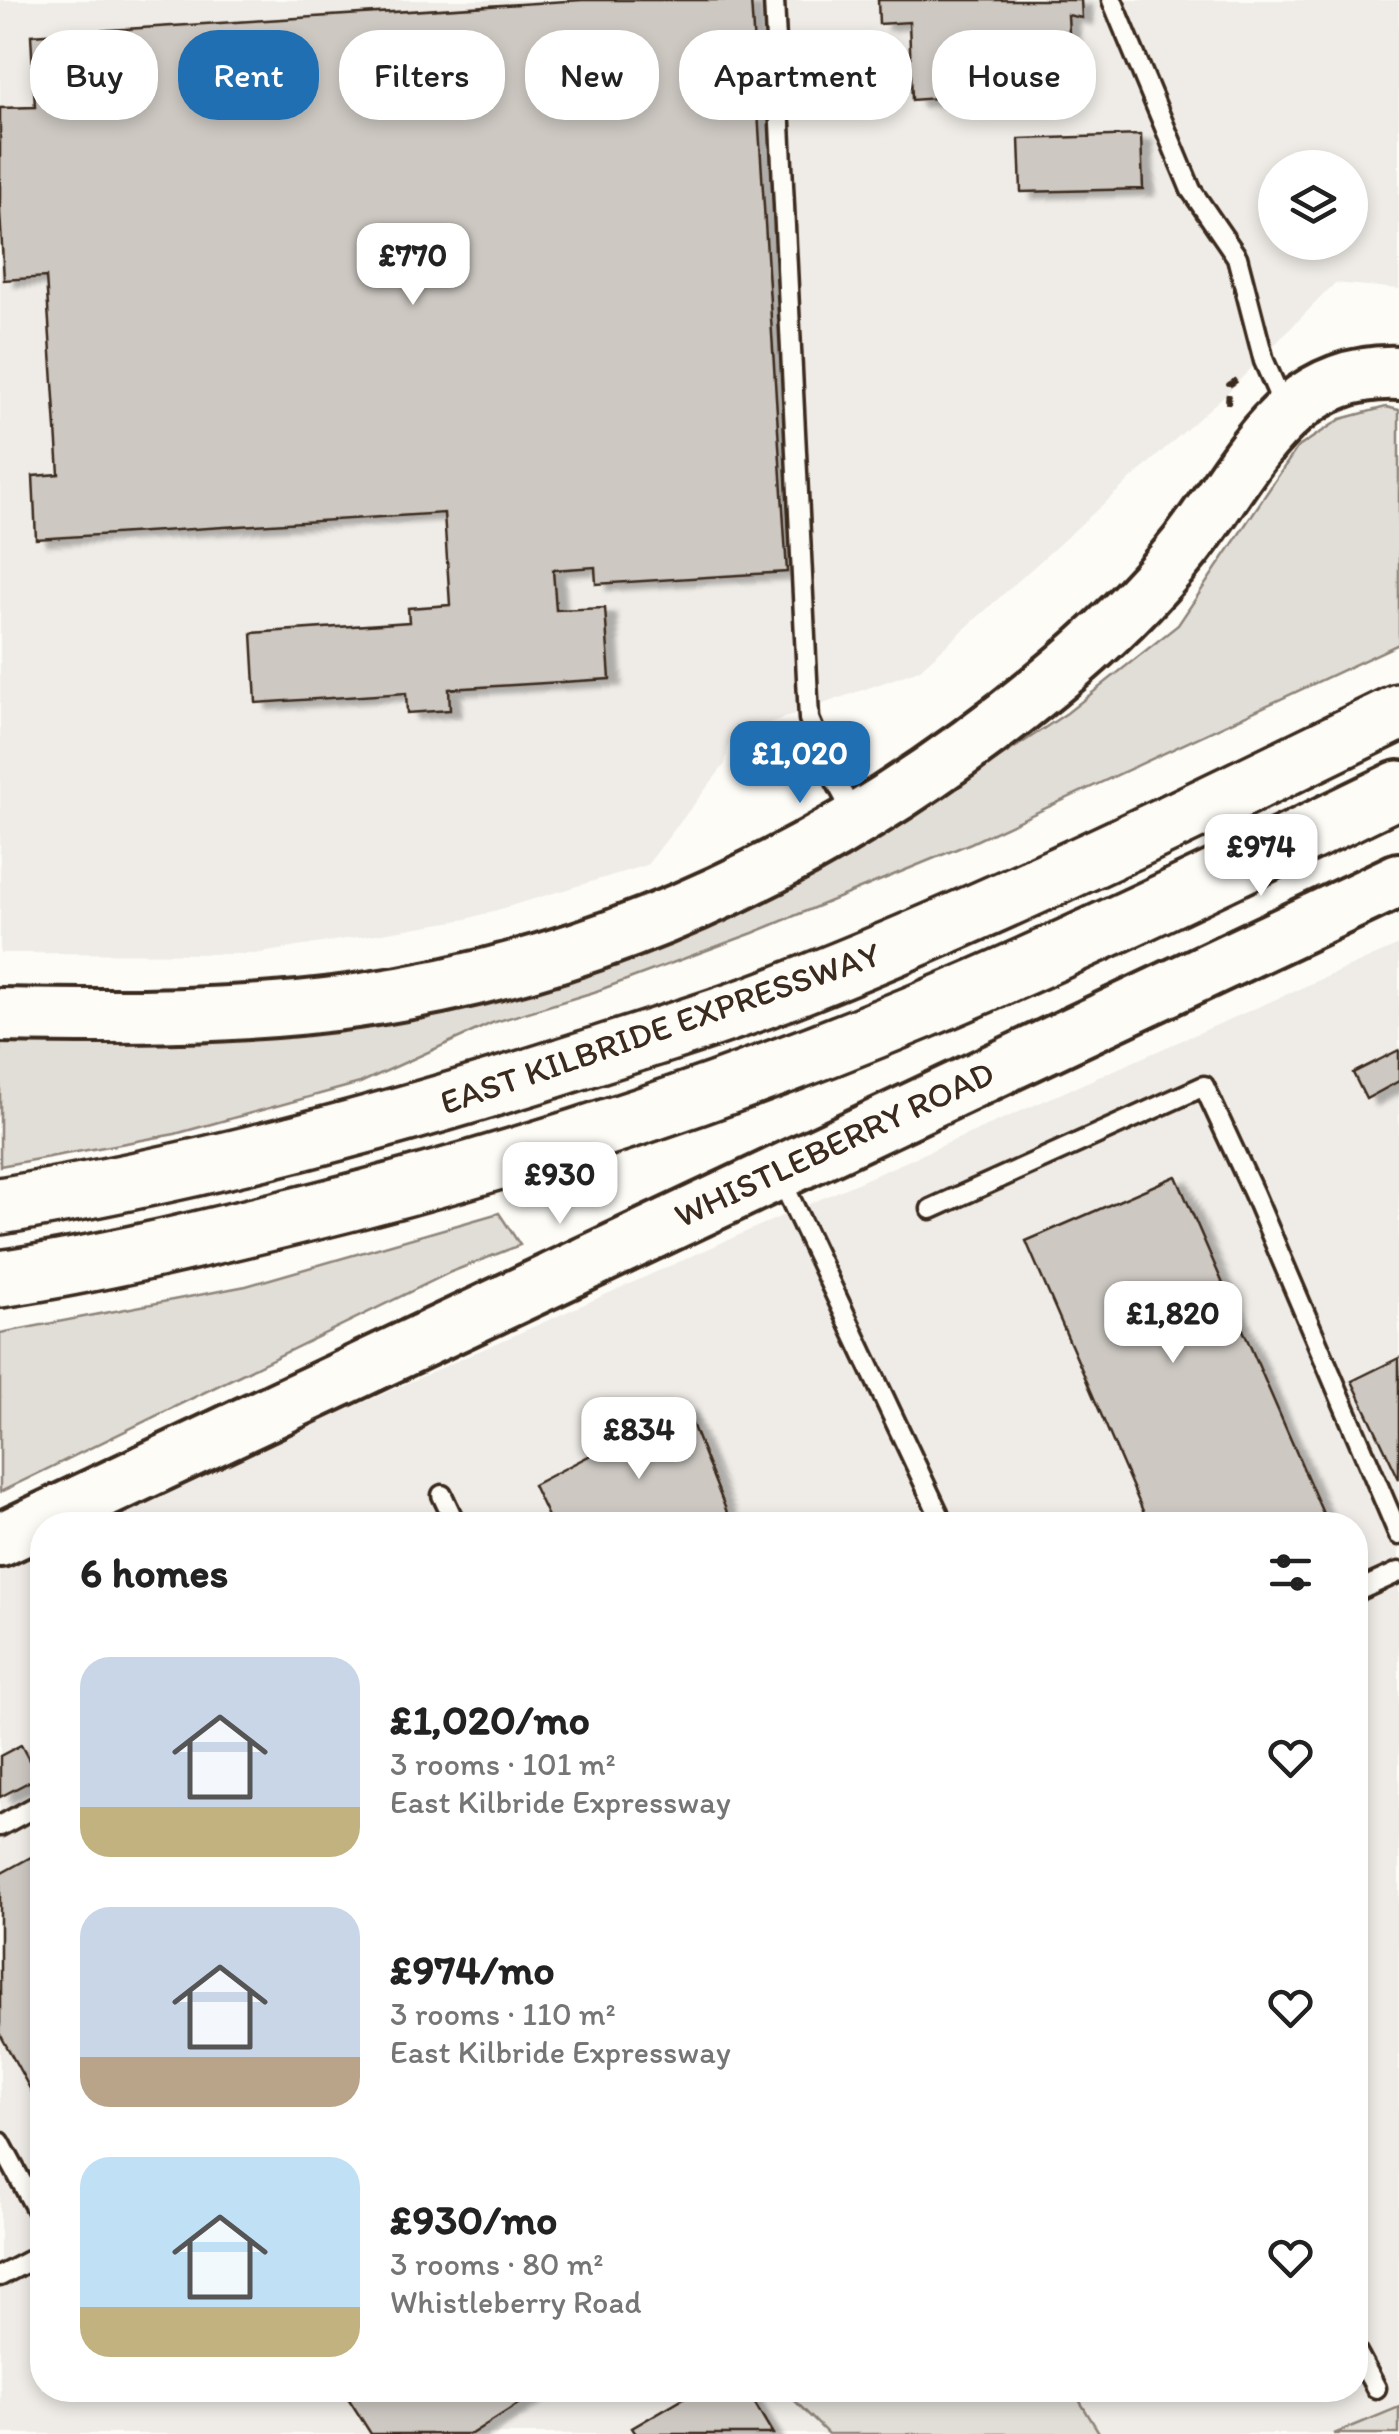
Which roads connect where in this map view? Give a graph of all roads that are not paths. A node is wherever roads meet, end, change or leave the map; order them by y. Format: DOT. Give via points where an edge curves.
graph roads {
  1 [pos="774,0"];
  2 [pos="1112,0"];
  3 [pos="1399,373"];
  4 [pos="1286,412"];
  5 [pos="1393,711"];
  6 [pos="1399,789"];
  7 [pos="857,822"];
  8 [pos="1399,880"];
  9 [pos="0,1015"];
  10 [pos="778,1174"];
  11 [pos="0,1206"];
  12 [pos="931,1208"];
  13 [pos="0,1279"];
  14 [pos="442,1495"];
  15 [pos="59,1512"];
  16 [pos="450,1512"];
  17 [pos="938,1512"];
  18 [pos="30,1526"];
  19 [pos="1399,1535"];
  20 [pos="0,1540"];
  21 [pos="1399,1572"];
  22 [pos="1368,1586"];
  23 [pos="30,1810"];
  24 [pos="0,1826"];
  25 [pos="0,2142"];
  26 [pos="30,2198"];
  27 [pos="30,2260"];
  28 [pos="0,2276"];
  29 [pos="1368,2373"];
  30 [pos="1376,2388"];
  1 -- 7 [label="lane" via="809,719"];
  2 -- 4 [label="lane" via="1190,190 1237,257 1264,362"];
  3 -- 4 [label="street" via="1340,379"];
  4 -- 7 [label="street" via="1184,549 1102,635 978,738"];
  5 -- 11 [label="highway, EAST KILBRIDE EXPRESSWAY" via="988,908 758,1002 315,1138 182,1172"];
  6 -- 13 [label="highway, EAST KILBRIDE EXPRESSWAY" via="1096,935 695,1098 407,1188 207,1238"];
  7 -- 9 [label="street" via="634,932 419,992 181,1015"];
  8 -- 10 [label="street, WHISTLEBERRY ROAD"];
  10 -- 15 [label="street, WHISTLEBERRY ROAD"];
  10 -- 17 [label="lane"];
  12 -- 19 [label="lane" via="1204,1086"];
  14 -- 16 [label="lane"];
  18 -- 20 [label="street, WHISTLEBERRY ROAD"];
  21 -- 22 [label="lane"];
  23 -- 24 [label="lane"];
  25 -- 26 [label="lane"];
  27 -- 28 [label="lane"];
  29 -- 30 [label="lane"];
}
